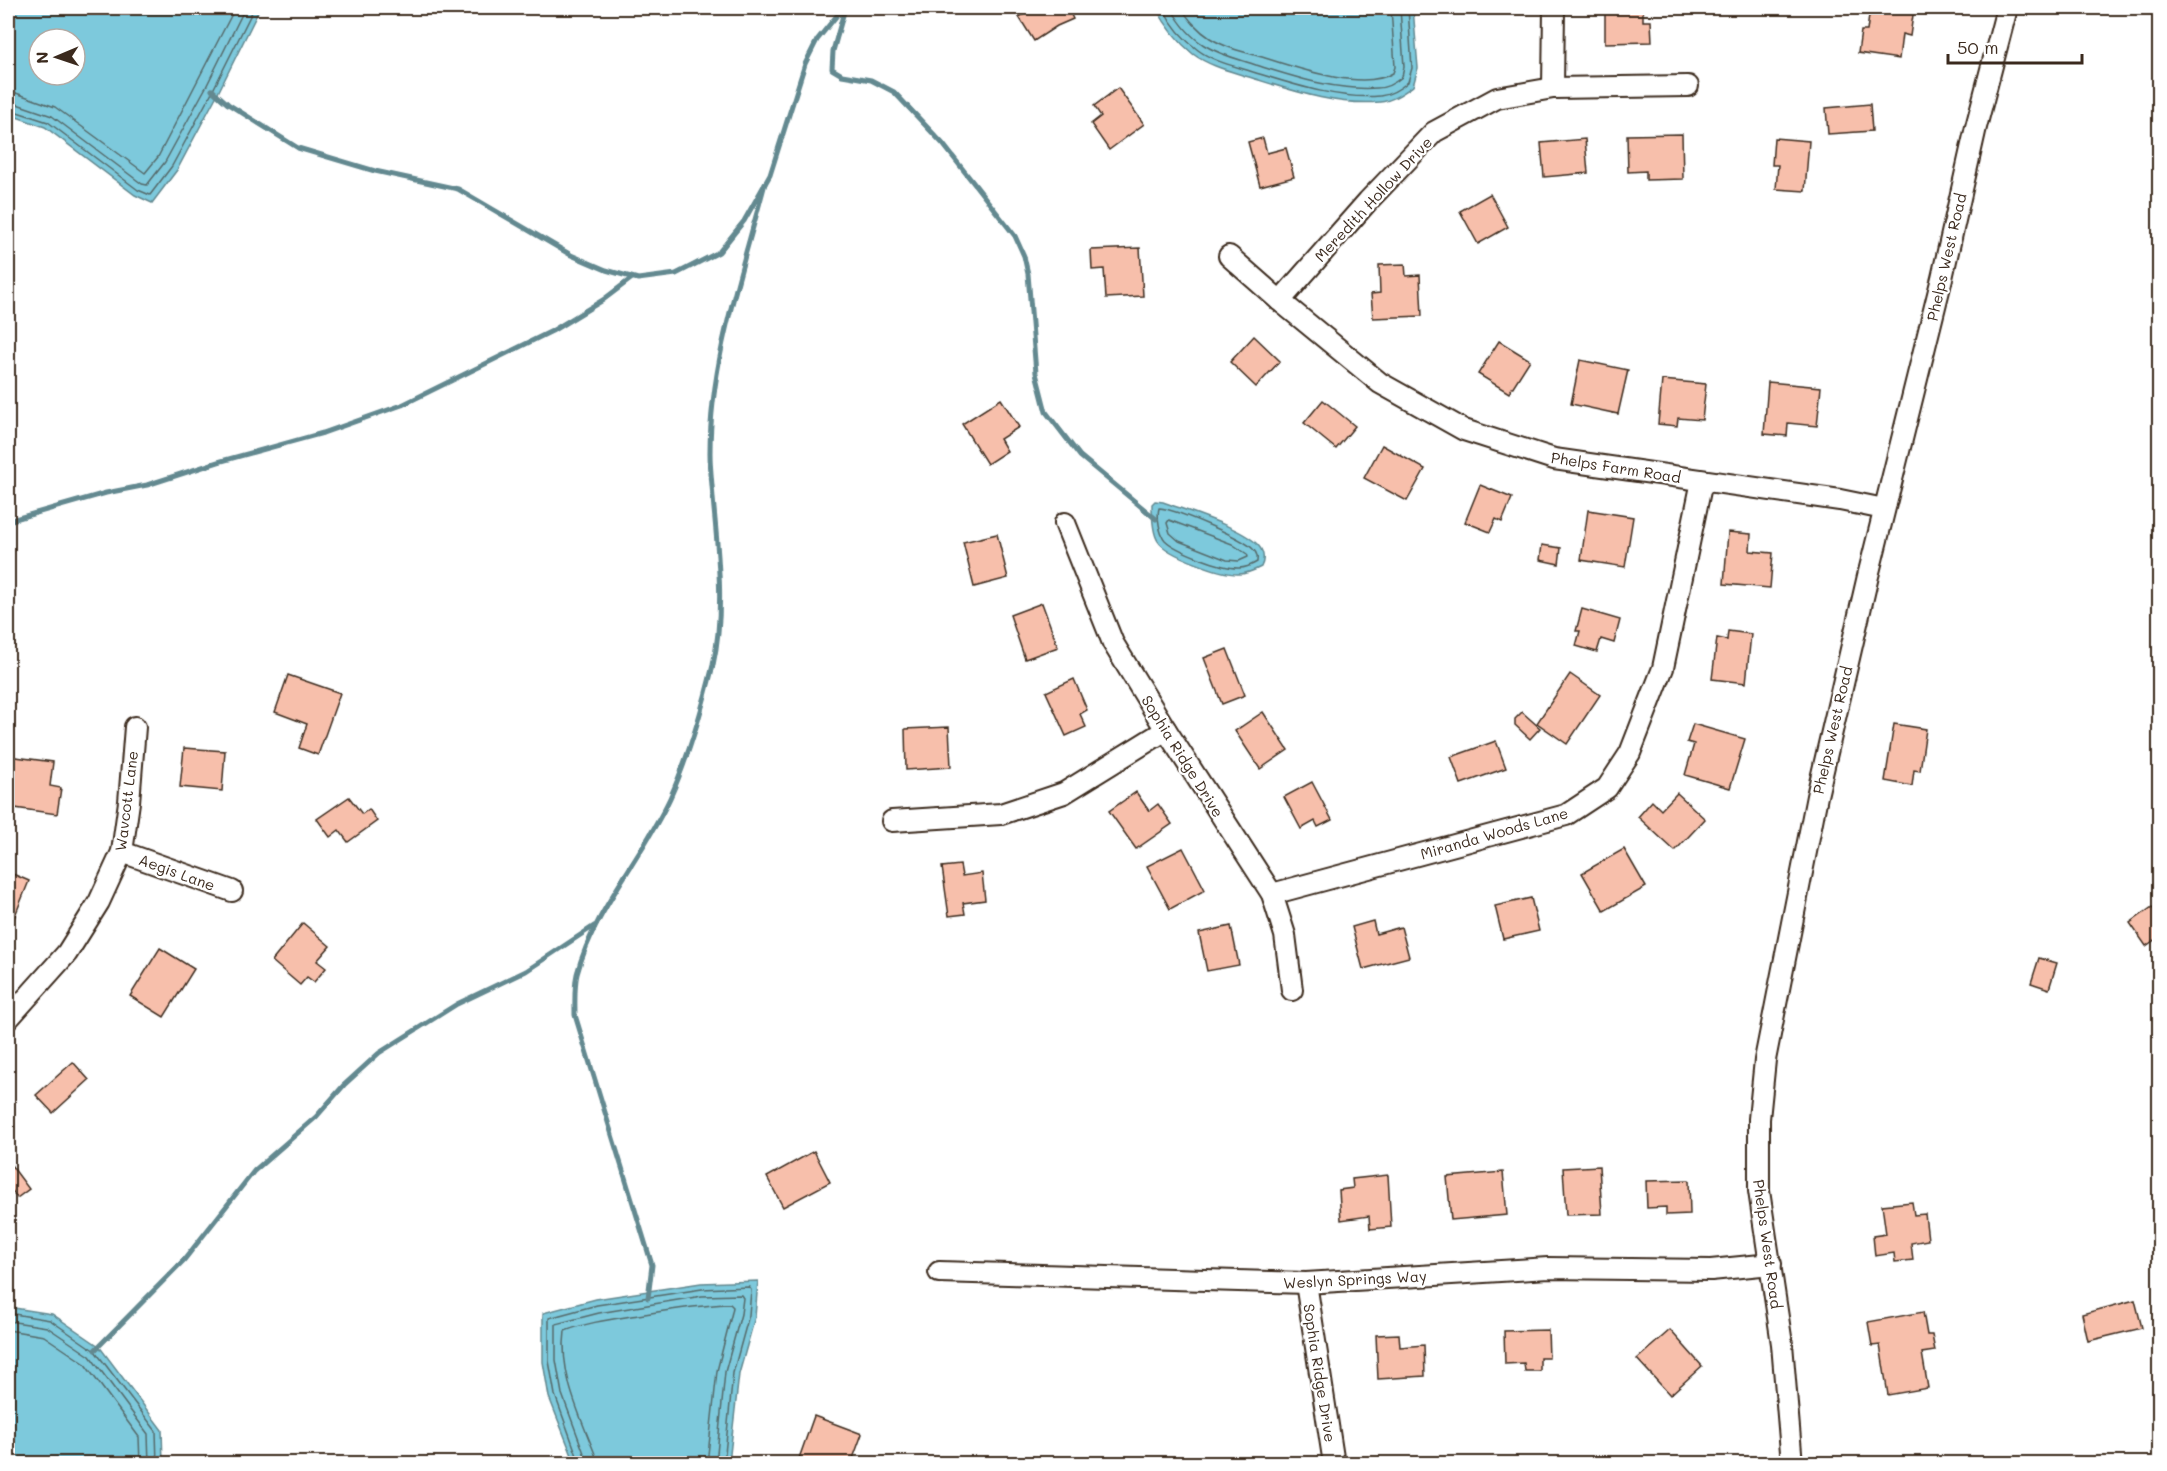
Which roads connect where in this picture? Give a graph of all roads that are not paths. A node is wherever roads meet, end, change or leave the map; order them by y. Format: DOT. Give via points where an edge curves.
graph roads {
  1 [pos="1554,8"];
  2 [pos="2007,8"];
  3 [pos="1688,86"];
  4 [pos="1553,88"];
  5 [pos="1228,256"];
  6 [pos="1280,301"];
  7 [pos="1702,481"];
  8 [pos="1884,509"];
  9 [pos="1065,523"];
  10 [pos="135,727"];
  11 [pos="1166,730"];
  12 [pos="892,821"];
  13 [pos="122,852"];
  14 [pos="232,891"];
  15 [pos="1272,894"];
  16 [pos="1292,990"];
  17 [pos="8,1019"];
  18 [pos="1771,1264"];
  19 [pos="939,1272"];
  20 [pos="1306,1283"];
  21 [pos="1334,1464"];
  22 [pos="1792,1464"];
  1 -- 4 [label="street"];
  2 -- 8 [label="street, Phelps West Road"];
  3 -- 4 [label="street, Meredith Hollow Drive"];
  4 -- 6 [label="street, Meredith Hollow Drive" via="1497,98 1434,132"];
  5 -- 6 [label="street, Phelps Farm Road"];
  6 -- 7 [label="street, Phelps Farm Road" via="1380,383 1464,430 1554,459"];
  7 -- 8 [label="street, Phelps Farm Road"];
  7 -- 15 [label="street, Miranda Woods Lane" via="1663,668 1630,753 1607,788 1566,815"];
  8 -- 18 [label="street, Phelps West Road" via="1817,796 1765,1060 1759,1119 1759,1191"];
  9 -- 11 [label="street, Sophia Ridge Drive" via="1113,643"];
  10 -- 13 [label="street, Wavcott Lane"];
  11 -- 12 [label="street" via="1064,793 1012,811"];
  11 -- 15 [label="street, Sophia Ridge Drive"];
  13 -- 14 [label="street, Aegis Lane"];
  13 -- 17 [label="street, Wavcott Lane" via="99,902 67,953"];
  15 -- 16 [label="street, Sophia Ridge Drive" via="1285,935"];
  18 -- 20 [label="street, Weslyn Springs Way" via="1711,1270 1548,1268"];
  18 -- 22 [label="street, Phelps West Road"];
  19 -- 20 [label="street, Weslyn Springs Way"];
  20 -- 21 [label="street, Sophia Ridge Drive"];
}
